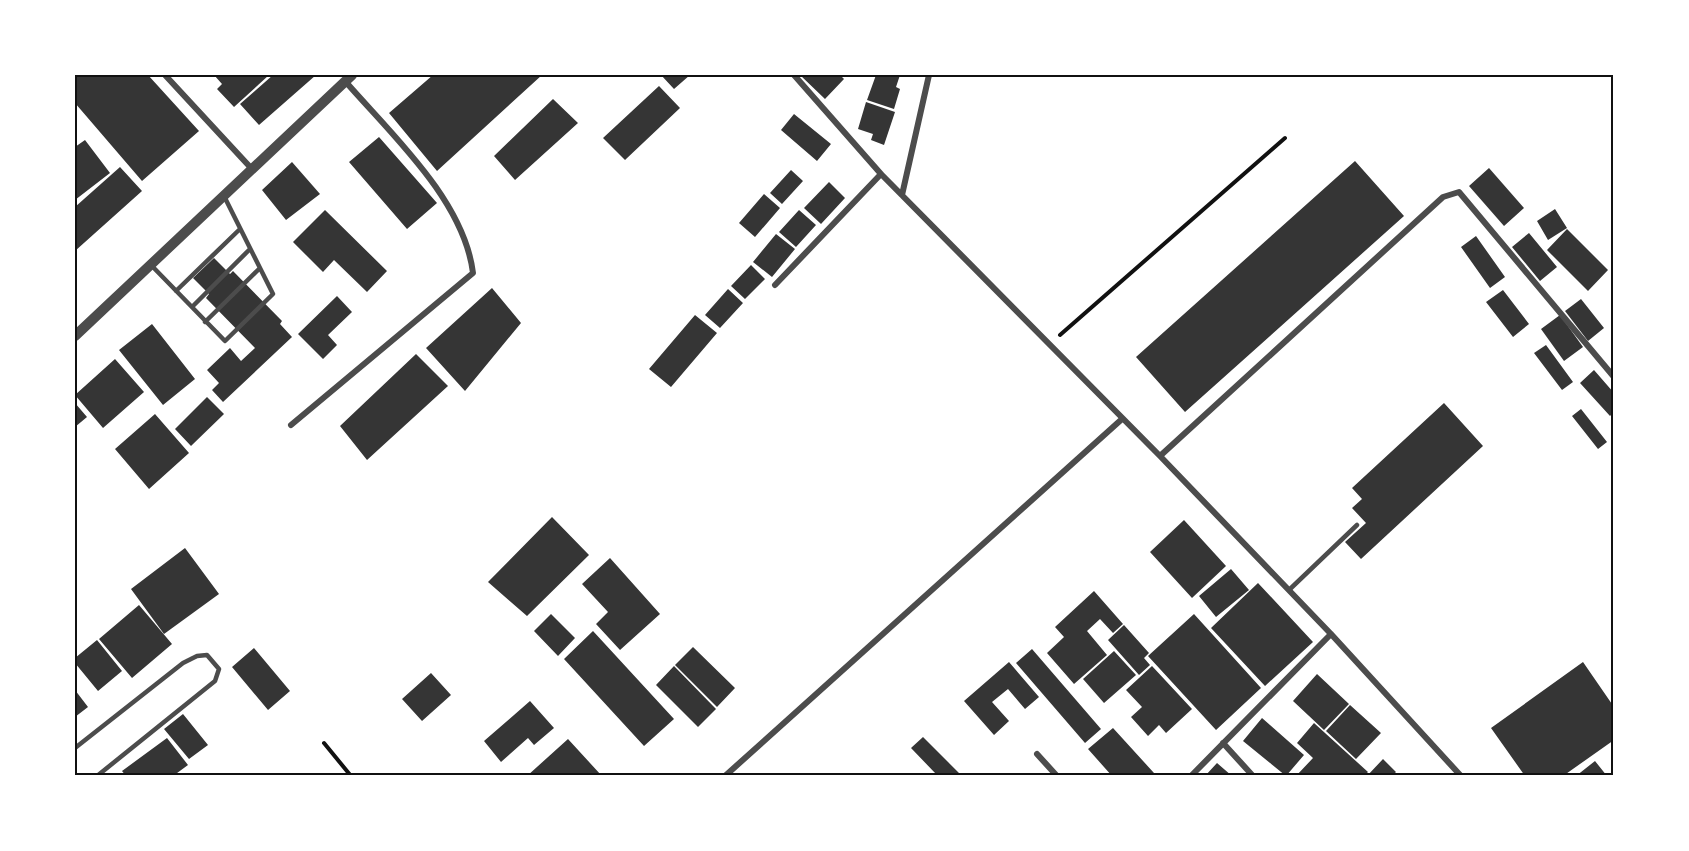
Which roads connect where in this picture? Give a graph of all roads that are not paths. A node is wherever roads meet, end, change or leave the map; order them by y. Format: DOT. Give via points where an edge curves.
graph roads {
  1 [pos="165,75"];
  2 [pos="794,75"];
  3 [pos="929,75"];
  4 [pos="349,78"];
  5 [pos="250,168"];
  6 [pos="881,174"];
  7 [pos="223,194"];
  8 [pos="902,195"];
  9 [pos="240,229"];
  10 [pos="250,249"];
  11 [pos="150,264"];
  12 [pos="260,268"];
  13 [pos="775,285"];
  14 [pos="176,291"];
  15 [pos="192,307"];
  16 [pos="206,322"];
  17 [pos="75,336"];
  18 [pos="1614,377"];
  19 [pos="1122,419"];
  20 [pos="291,425"];
  21 [pos="1160,456"];
  22 [pos="1357,525"];
  23 [pos="1289,590"];
  24 [pos="1331,634"];
  25 [pos="1223,743"];
  26 [pos="75,748"];
  27 [pos="1036,754"];
  28 [pos="97,776"];
  29 [pos="725,776"];
  30 [pos="1056,776"];
  31 [pos="1191,776"];
  32 [pos="1252,776"];
  33 [pos="1461,776"];
  1 -- 5 [label="street"];
  2 -- 6 [label="street"];
  3 -- 8 [label="street"];
  4 -- 5 [label="street"];
  4 -- 20 [label="street" via="443,194 473,273"];
  5 -- 7 [label="street"];
  6 -- 8 [label="street"];
  6 -- 13 [label="street"];
  7 -- 9 [label="lane"];
  7 -- 11 [label="street"];
  8 -- 19 [label="street"];
  9 -- 10 [label="lane"];
  9 -- 14 [label="lane"];
  10 -- 12 [label="lane"];
  10 -- 15 [label="lane"];
  11 -- 14 [label="lane"];
  11 -- 17 [label="street"];
  12 -- 16 [label="lane"];
  12 -- 16 [label="lane" via="273,294 225,341"];
  14 -- 15 [label="lane"];
  15 -- 16 [label="lane"];
  18 -- 21 [label="street" via="1459,192 1452,192"];
  19 -- 21 [label="street"];
  19 -- 29 [label="street"];
  21 -- 23 [label="street"];
  22 -- 23 [label="lane"];
  23 -- 24 [label="street"];
  24 -- 25 [label="street"];
  24 -- 33 [label="street"];
  25 -- 31 [label="street"];
  25 -- 32 [label="street"];
  26 -- 28 [label="lane" via="183,663 197,656 207,656 214,662 219,669 215,681"];
  27 -- 30 [label="street"];
}
